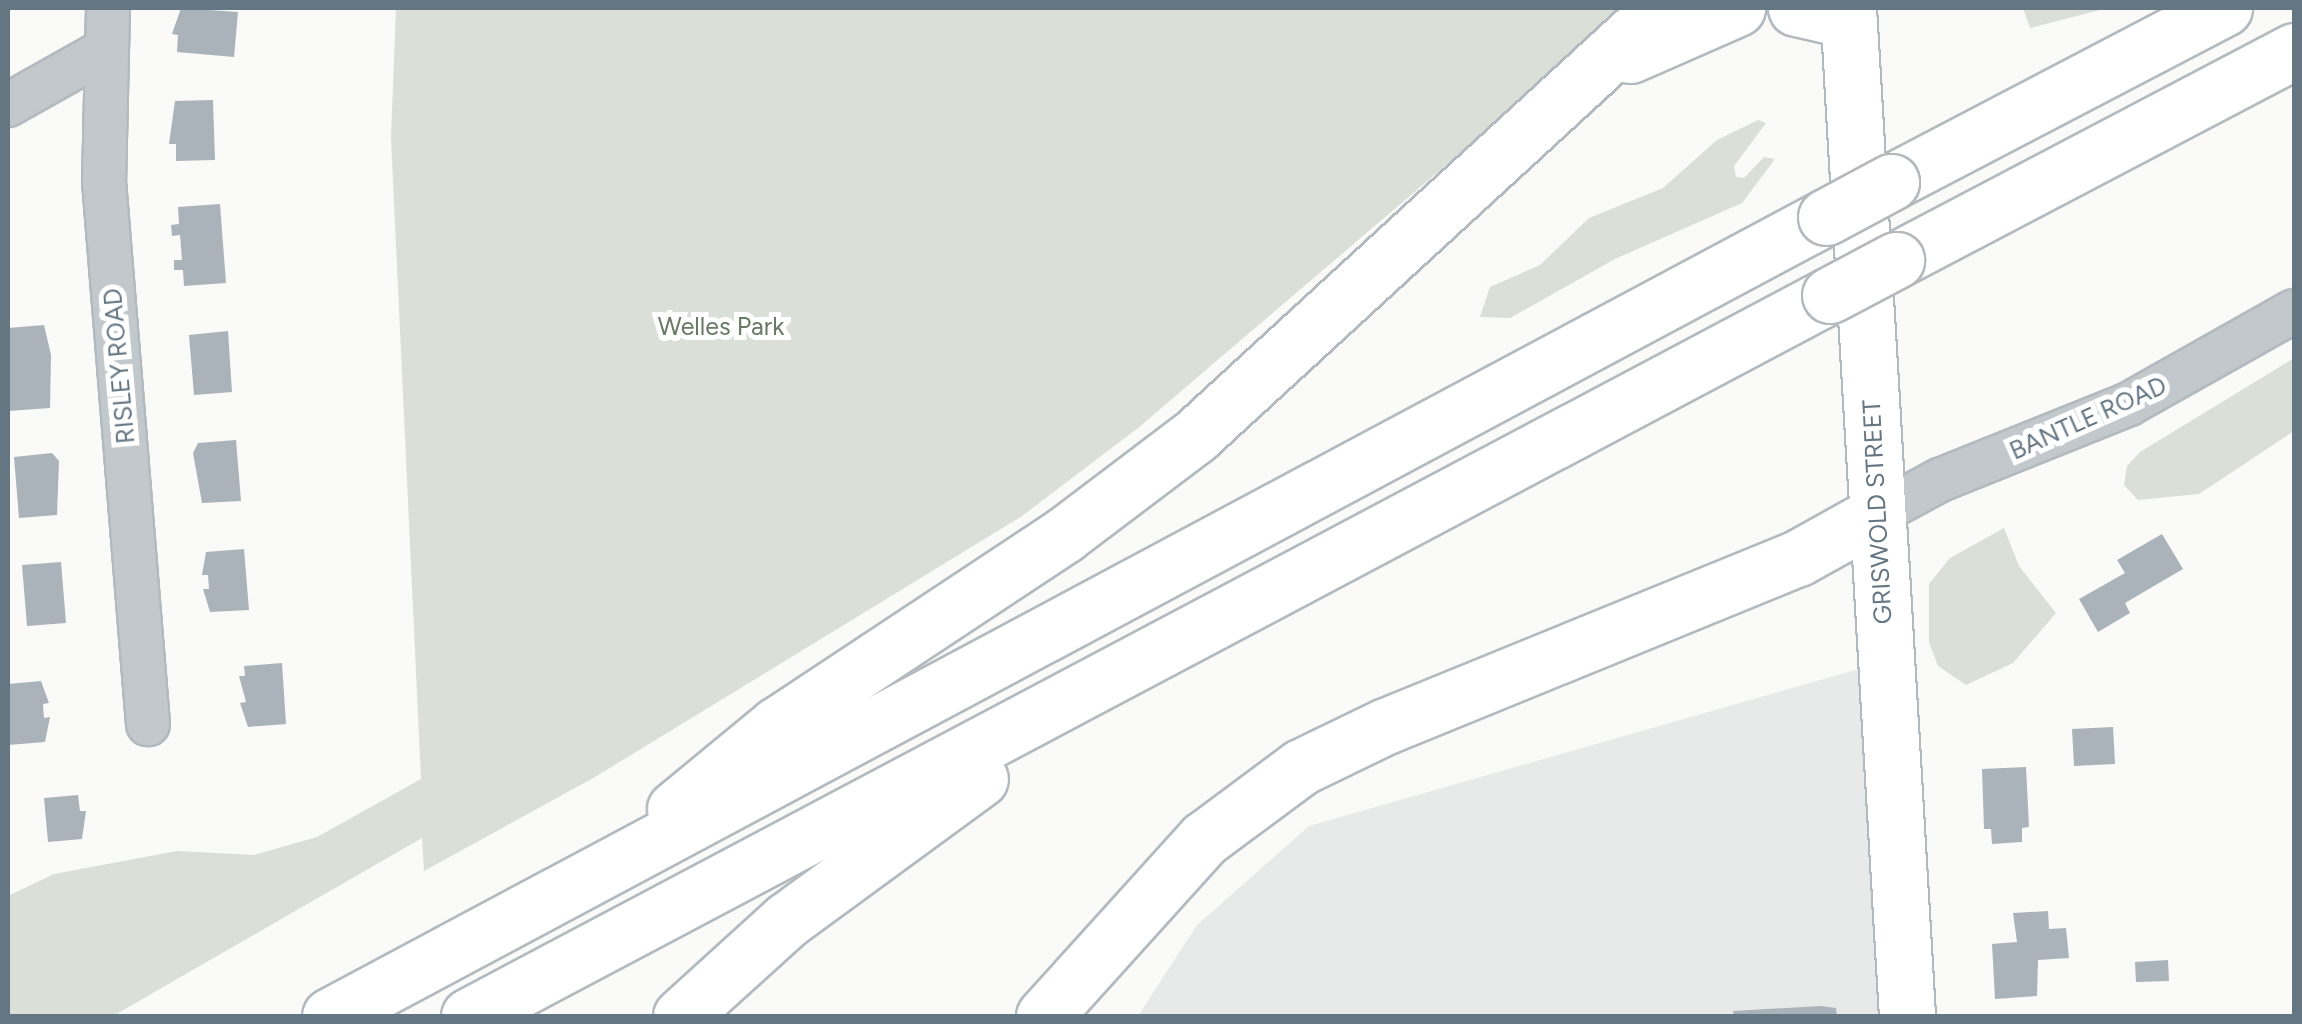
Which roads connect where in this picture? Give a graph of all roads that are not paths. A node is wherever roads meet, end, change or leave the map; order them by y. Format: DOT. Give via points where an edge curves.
graph roads {
  1 [pos="108,8"];
  2 [pos="1662,8"];
  3 [pos="1738,8"];
  4 [pos="1796,8"];
  5 [pos="2224,8"];
  6 [pos="1848,14"];
  7 [pos="2294,51"];
  8 [pos="104,52"];
  9 [pos="1600,70"];
  10 [pos="8,105"];
  11 [pos="2294,312"];
  12 [pos="1877,514"];
  13 [pos="1150,655"];
  14 [pos="148,724"];
  15 [pos="633,855"];
  16 [pos="330,1016"];
  17 [pos="469,1016"];
  18 [pos="682,1016"];
  19 [pos="1044,1016"];
  20 [pos="1907,1016"];
  1 -- 8 [label="street, RISLEY ROAD"];
  2 -- 9 [label="main road"];
  3 -- 9 [label="main road"];
  4 -- 6 [label="main road"];
  5 -- 15 [label="main road, bridge"];
  6 -- 12 [label="main road, GRISWOLD STREET"];
  7 -- 13 [label="main road, bridge"];
  8 -- 10 [label="street"];
  8 -- 14 [label="street, RISLEY ROAD" via="104,181"];
  9 -- 15 [label="main road" via="1194,436 1038,553 746,748"];
  11 -- 12 [label="street, BANTLE ROAD" via="2129,404 1940,480"];
  12 -- 19 [label="main road" via="1798,558 1386,726 1302,768 1204,839"];
  12 -- 20 [label="main road, GRISWOLD STREET"];
  13 -- 17 [label="main road"];
  13 -- 18 [label="main road" via="844,875"];
  15 -- 16 [label="main road"];
}
